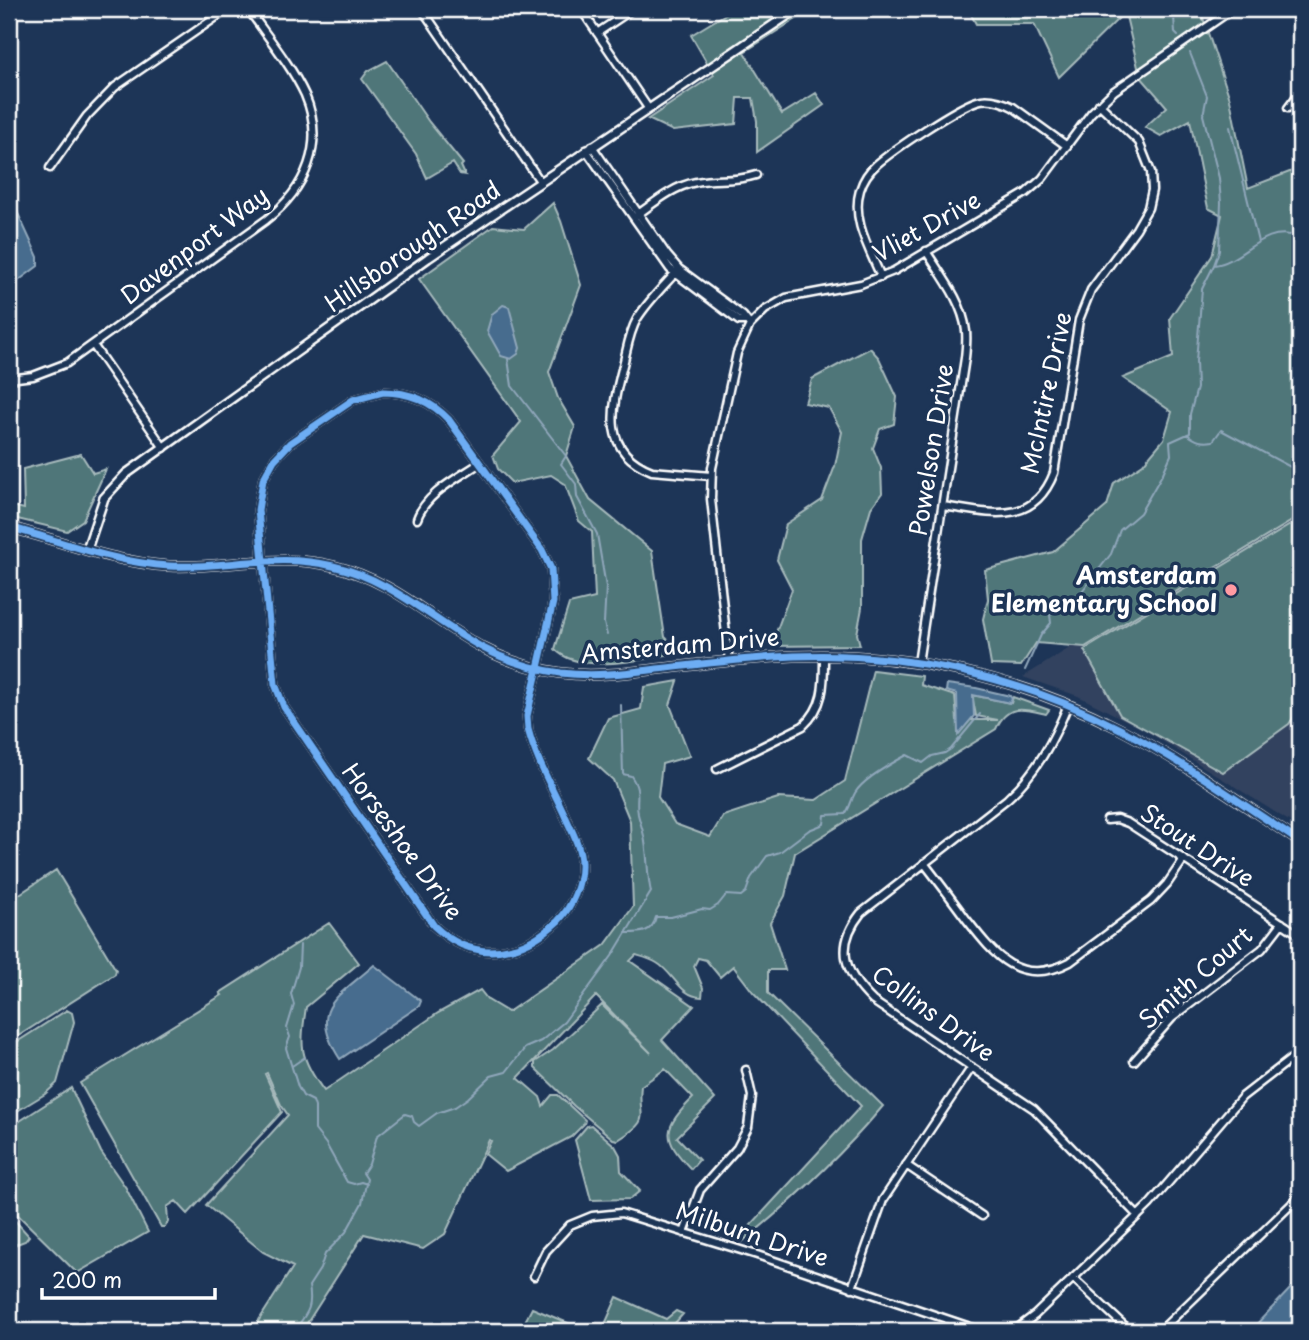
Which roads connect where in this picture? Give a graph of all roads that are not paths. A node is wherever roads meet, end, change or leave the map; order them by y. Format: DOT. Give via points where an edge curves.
graph roads {
  1 [pos="228,9"];
  2 [pos="248,9"];
  3 [pos="422,9"];
  4 [pos="581,9"];
  5 [pos="633,9"];
  6 [pos="797,9"];
  7 [pos="1233,9"];
  8 [pos="597,33"];
  9 [pos="1300,92"];
  10 [pos="1099,104"];
  11 [pos="648,108"];
  12 [pos="1288,108"];
  13 [pos="1067,146"];
  14 [pos="589,148"];
  15 [pos="50,167"];
  16 [pos="756,175"];
  17 [pos="540,181"];
  18 [pos="636,216"];
  19 [pos="926,251"];
  20 [pos="677,272"];
  21 [pos="881,277"];
  22 [pos="748,323"];
  23 [pos="93,345"];
  24 [pos="9,379"];
  25 [pos="164,448"];
  26 [pos="480,463"];
  27 [pos="711,476"];
  28 [pos="943,506"];
  29 [pos="417,519"];
  30 [pos="9,527"];
  31 [pos="87,549"];
  32 [pos="262,559"];
  33 [pos="824,656"];
  34 [pos="729,661"];
  35 [pos="918,663"];
  36 [pos="538,669"];
  37 [pos="1068,705"];
  38 [pos="717,769"];
  39 [pos="1107,820"];
  40 [pos="1300,842"];
  41 [pos="1184,859"];
  42 [pos="924,863"];
  43 [pos="1282,923"];
  44 [pos="1300,935"];
  45 [pos="1300,1052"];
  46 [pos="1134,1061"];
  47 [pos="972,1068"];
  48 [pos="746,1070"];
  49 [pos="906,1165"];
  50 [pos="1300,1196"];
  51 [pos="982,1216"];
  52 [pos="1138,1216"];
  53 [pos="684,1233"];
  54 [pos="534,1276"];
  55 [pos="1073,1278"];
  56 [pos="852,1288"];
  57 [pos="982,1331"];
  58 [pos="1007,1331"];
  59 [pos="1129,1331"];
  60 [pos="1160,1331"];
  1 -- 15 [label="street" via="115,87"];
  2 -- 23 [label="street, Davenport Way" via="308,104 313,145 304,176 279,210"];
  3 -- 17 [label="street"];
  4 -- 8 [label="street"];
  5 -- 8 [label="street"];
  6 -- 11 [label="street, Hillsborough Road"];
  7 -- 10 [label="street, Vliet Drive"];
  8 -- 11 [label="street"];
  9 -- 12 [label="street"];
  10 -- 13 [label="street, Vliet Drive"];
  10 -- 28 [label="street, McIntire Drive" via="1139,142 1152,172 1152,190 1148,208 1091,290 1079,320 1049,486 1035,503 1019,511"];
  11 -- 14 [label="street, Hillsborough Road"];
  13 -- 19 [label="street, Vliet Drive" via="1027,193"];
  13 -- 21 [label="street" via="1004,102 983,100 957,111 889,155 866,177 857,209"];
  14 -- 17 [label="street, Hillsborough Road"];
  14 -- 18 [label="street"];
  16 -- 18 [label="street" via="686,185"];
  17 -- 25 [label="street, Hillsborough Road"];
  18 -- 20 [label="street"];
  19 -- 21 [label="street, Vliet Drive"];
  19 -- 28 [label="street, Powelson Drive" via="956,301 966,331"];
  20 -- 22 [label="street"];
  20 -- 27 [label="street" via="632,331 612,405 613,431 624,451 645,468"];
  21 -- 22 [label="street, Vliet Drive" via="786,298"];
  22 -- 27 [label="street, Vliet Drive"];
  23 -- 24 [label="street, Davenport Way" via="56,369"];
  23 -- 25 [label="street"];
  25 -- 31 [label="street, Hillsborough Road" via="108,491"];
  26 -- 29 [label="street" via="428,500"];
  26 -- 32 [label="street, Horseshoe Drive" via="449,420 427,402 395,391 352,400 290,443 268,469 258,500"];
  26 -- 36 [label="street, Horseshoe Drive" via="551,569 553,602"];
  27 -- 34 [label="street, Vliet Drive"];
  28 -- 35 [label="street, Powelson Drive"];
  30 -- 31 [label="street, Amsterdam Drive"];
  31 -- 32 [label="street, Amsterdam Drive" via="169,566"];
  32 -- 36 [label="street, Amsterdam Drive" via="318,562 359,573 393,589 484,648"];
  32 -- 36 [label="street, Horseshoe Drive" via="275,684 284,707 429,919 454,942 480,951 512,948 547,931 569,906 579,878 580,856 573,833 528,729"];
  33 -- 34 [label="street, Amsterdam Drive"];
  33 -- 35 [label="street, Amsterdam Drive"];
  33 -- 38 [label="street" via="822,698 810,720"];
  34 -- 36 [label="street, Amsterdam Drive" via="605,675"];
  35 -- 37 [label="street, Amsterdam Drive" via="989,678"];
  37 -- 40 [label="street, Amsterdam Drive" via="1149,745"];
  37 -- 42 [label="street, Collins Drive" via="1045,754 1018,790"];
  39 -- 41 [label="street, Stout Drive" via="1128,823"];
  41 -- 42 [label="street" via="1152,901 1070,962 1040,972 1015,968 994,954"];
  41 -- 43 [label="street, Stout Drive"];
  42 -- 47 [label="street, Collins Drive" via="854,922 846,948 848,967 856,984 873,1000"];
  43 -- 44 [label="street, Stout Drive"];
  43 -- 46 [label="street, Smith Court" via="1262,949 1172,1018"];
  45 -- 52 [label="street" via="1242,1097"];
  47 -- 49 [label="street"];
  47 -- 52 [label="street, Collins Drive" via="1034,1109"];
  48 -- 53 [label="street" via="752,1096 748,1128 701,1190"];
  49 -- 51 [label="street"];
  49 -- 56 [label="street" via="878,1210"];
  50 -- 60 [label="street"];
  52 -- 55 [label="street"];
  53 -- 54 [label="street, Milburn Drive" via="621,1213 592,1216 560,1233"];
  53 -- 56 [label="street, Milburn Drive"];
  55 -- 58 [label="street" via="1025,1323"];
  55 -- 59 [label="street"];
  56 -- 57 [label="street, Milburn Drive"];
}
